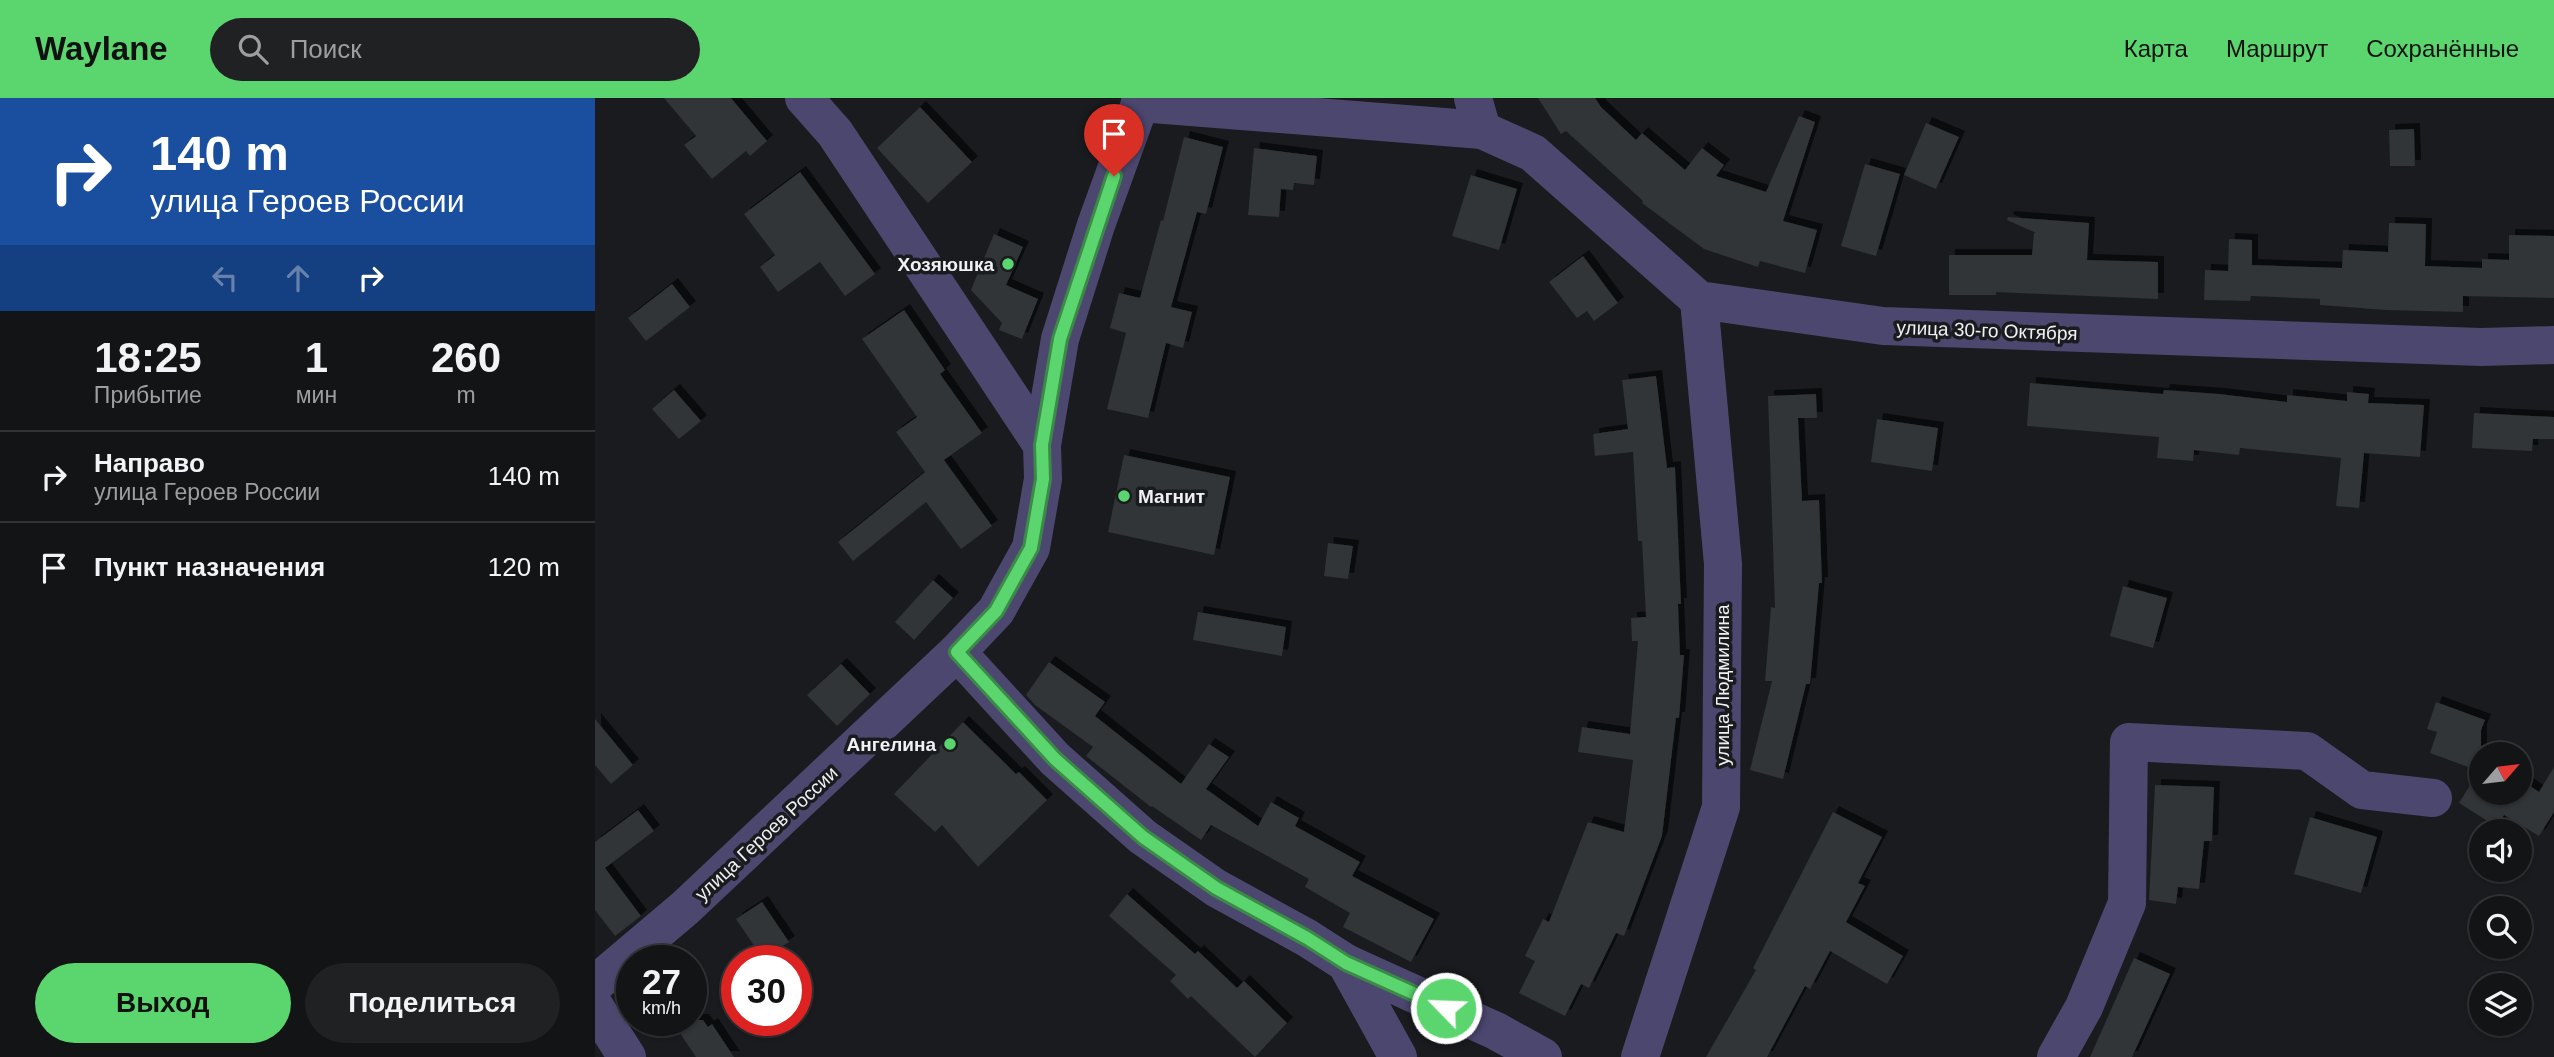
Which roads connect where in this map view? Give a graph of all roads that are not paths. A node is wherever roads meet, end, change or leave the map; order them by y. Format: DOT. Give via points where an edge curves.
graph roads {
  1 [pos="804,98"];
  2 [pos="1141,101"];
  3 [pos="1423,111"];
  4 [pos="1477,114"];
  5 [pos="1699,300"];
  6 [pos="2554,345"];
  7 [pos="1042,445"];
  8 [pos="957,652"];
  9 [pos="2433,797"];
  10 [pos="1346,963"];
  11 [pos="595,984"];
  12 [pos="595,1007"];
  13 [pos="627,1057"];
  14 [pos="1398,1057"];
  15 [pos="1543,1057"];
  16 [pos="1640,1057"];
  17 [pos="2056,1057"];
  1 -- 7 [label="street" via="835,133"];
  2 -- 3 [label="street"];
  2 -- 7 [label="street, улица Героев России" via="1060,339"];
  3 -- 4 [label="street"];
  4 -- 5 [label="street" via="1533,153"];
  5 -- 6 [label="street, улица 30-го Октября" via="1883,326 2481,347"];
  5 -- 16 [label="street, улица Людмилина" via="1723,564 1721,807"];
  7 -- 8 [label="street, улица Героев России" via="1043,479 1031,548 996,611"];
  8 -- 10 [label="street" via="1055,759 1143,837 1216,888"];
  8 -- 11 [label="street, улица Героев России" via="685,908"];
  9 -- 17 [label="street" via="2362,790 2307,751 2129,742 2127,902 2084,1007"];
  10 -- 14 [label="street"];
  10 -- 15 [label="street"];
  12 -- 13 [label="street"];
}
